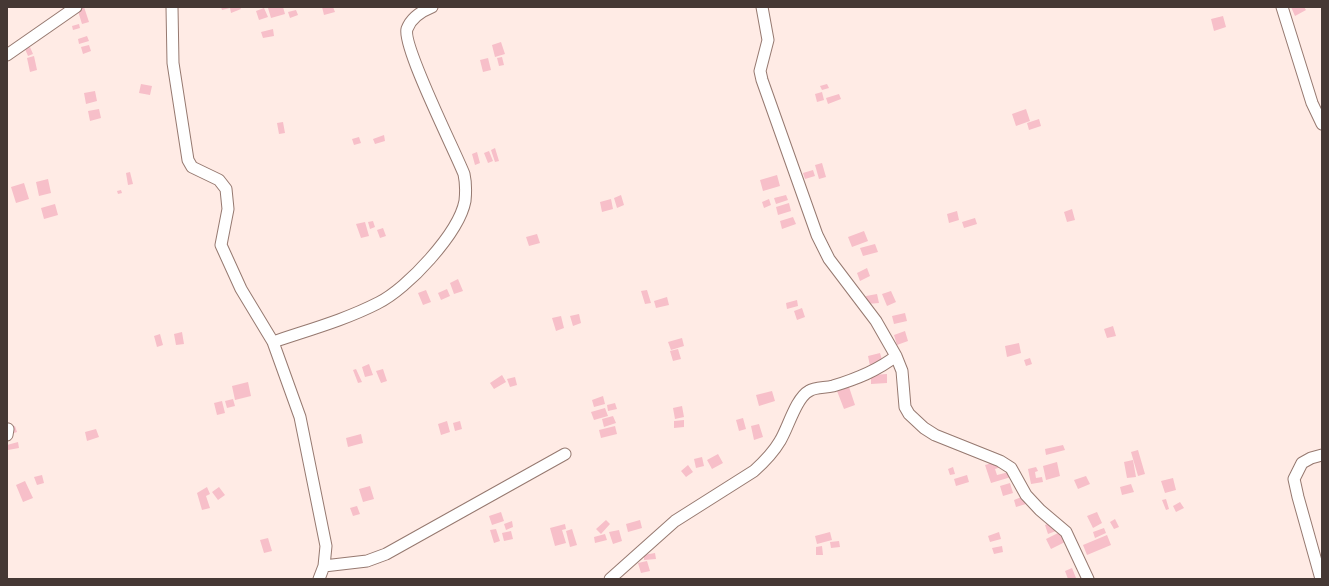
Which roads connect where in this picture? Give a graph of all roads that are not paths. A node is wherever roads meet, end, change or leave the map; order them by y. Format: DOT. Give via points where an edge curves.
graph roads {
  1 [pos="76,7"];
  2 [pos="172,7"];
  3 [pos="432,7"];
  4 [pos="762,7"];
  5 [pos="1282,7"];
  6 [pos="7,55"];
  7 [pos="1322,124"];
  8 [pos="273,342"];
  9 [pos="896,356"];
  10 [pos="565,454"];
  11 [pos="1322,455"];
  12 [pos="324,566"];
  13 [pos="319,579"];
  14 [pos="610,579"];
  15 [pos="1088,579"];
  16 [pos="1320,579"];
  1 -- 6 [label="street"];
  2 -- 8 [label="street" via="173,63 188,160 192,167 219,180 226,189 228,209 221,245 241,289"];
  3 -- 8 [label="street" via="414,18 407,29 407,37 420,74 464,174 465,201 460,214 446,240 405,283 386,298 360,311"];
  4 -- 9 [label="street" via="768,40 760,71 762,80 817,235 829,259 876,321"];
  5 -- 7 [label="street" via="1312,103"];
  8 -- 12 [label="street" via="300,417 308,452 325,531"];
  9 -- 14 [label="street" via="877,370 860,377 809,391 801,398 780,441 763,463 675,520"];
  9 -- 15 [label="street" via="902,371 905,407 909,414 935,435 1000,461 1011,468 1026,495 1066,532"];
  10 -- 12 [label="street" via="386,554 367,561"];
  11 -- 16 [label="street" via="1302,463 1294,479"];
  12 -- 13 [label="street"];
}
